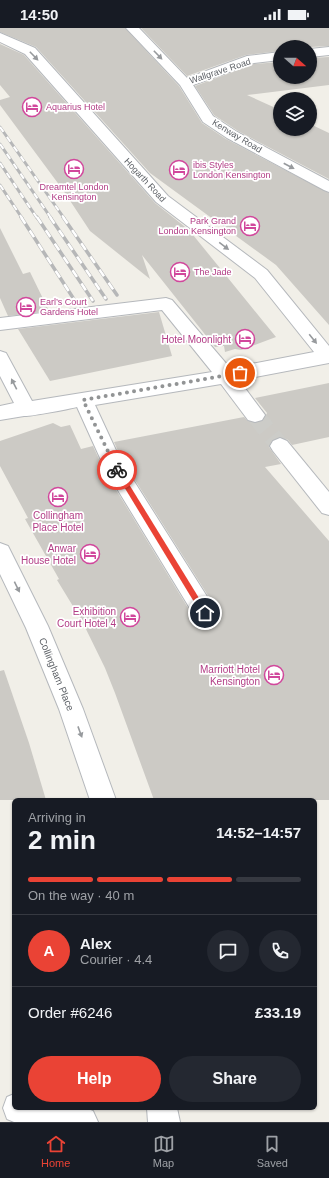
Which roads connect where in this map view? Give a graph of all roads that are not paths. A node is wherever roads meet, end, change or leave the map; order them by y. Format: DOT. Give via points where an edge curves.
graph roads {
  1 [pos="132,28"];
  2 [pos="0,37"];
  3 [pos="329,51"];
  4 [pos="317,52"];
  5 [pos="273,57"];
  6 [pos="185,83"];
  7 [pos="329,187"];
  8 [pos="0,324"];
  9 [pos="328,355"];
  10 [pos="0,358"];
  11 [pos="226,376"];
  12 [pos="83,400"];
  13 [pos="27,410"];
  14 [pos="0,414"];
  15 [pos="255,415"];
  16 [pos="280,446"];
  17 [pos="329,507"];
  18 [pos="0,552"];
  19 [pos="205,613"];
  20 [pos="102,798"];
  21 [pos="0,1104"];
  22 [pos="12,1107"];
  23 [pos="27,1110"];
  24 [pos="162,1110"];
  25 [pos="82,1122"];
  26 [pos="164,1122"];
  1 -- 6 [label="street, Kenway Road, one-way"];
  2 -- 9 [label="street, Hogarth Road, one-way" via="30,51 162,199 261,274"];
  3 -- 4 [label="street"];
  5 -- 6 [label="street, Wallgrave Road" via="252,60"];
  6 -- 7 [label="street, Kenway Road, one-way" via="208,119 232,135"];
  8 -- 11 [label="street" via="166,304"];
  9 -- 11 [label="street"];
  13 -- 10 [label="street, one-way"];
  11 -- 12 [label="street"];
  11 -- 15 [label="street"];
  12 -- 13 [label="street"];
  12 -- 19 [label="street" via="112,463"];
  13 -- 14 [label="street"];
  16 -- 17 [label="street"];
  18 -- 20 [label="street, Collingham Place, one-way" via="37,626 66,695"];
  21 -- 22 [label="street"];
  23 -- 25 [label="street"];
  24 -- 26 [label="street"];
}
